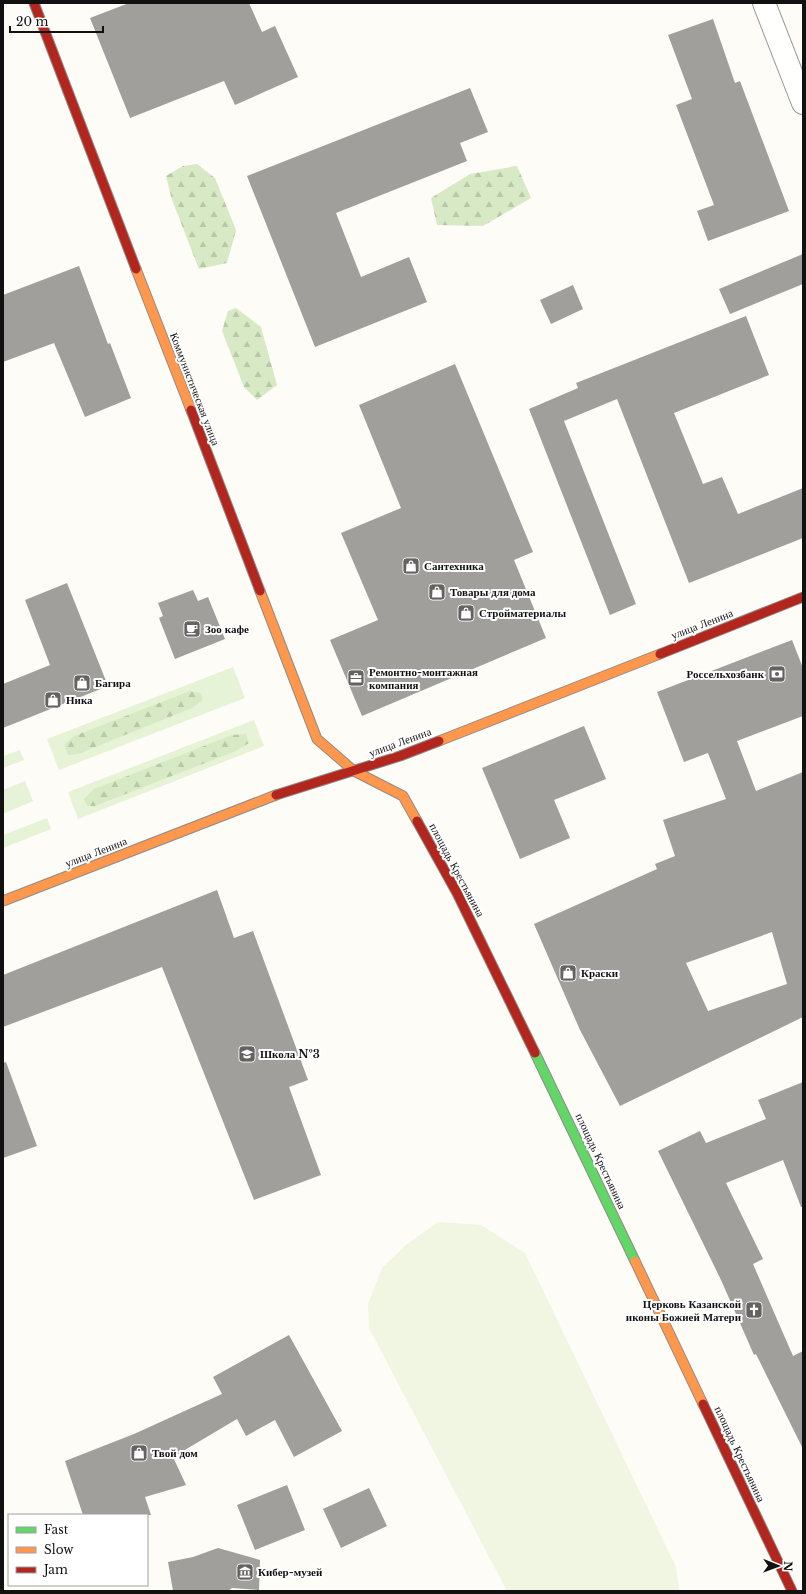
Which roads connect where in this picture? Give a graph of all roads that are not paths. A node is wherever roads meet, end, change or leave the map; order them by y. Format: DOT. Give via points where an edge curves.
graph roads {
  1 [pos="34,3"];
  2 [pos="764,3"];
  3 [pos="803,103"];
  4 [pos="803,597"];
  5 [pos="354,771"];
  6 [pos="3,900"];
  7 [pos="792,1591"];
  1 -- 5 [label="street, Коммунистическая улица" via="317,738"];
  2 -- 3 [label="street"];
  4 -- 5 [label="street, улица Ленина" via="400,756"];
  5 -- 6 [label="street, улица Ленина" via="294,788"];
  5 -- 7 [label="street, площадь Крестьянина" via="403,796 457,893"];
}
